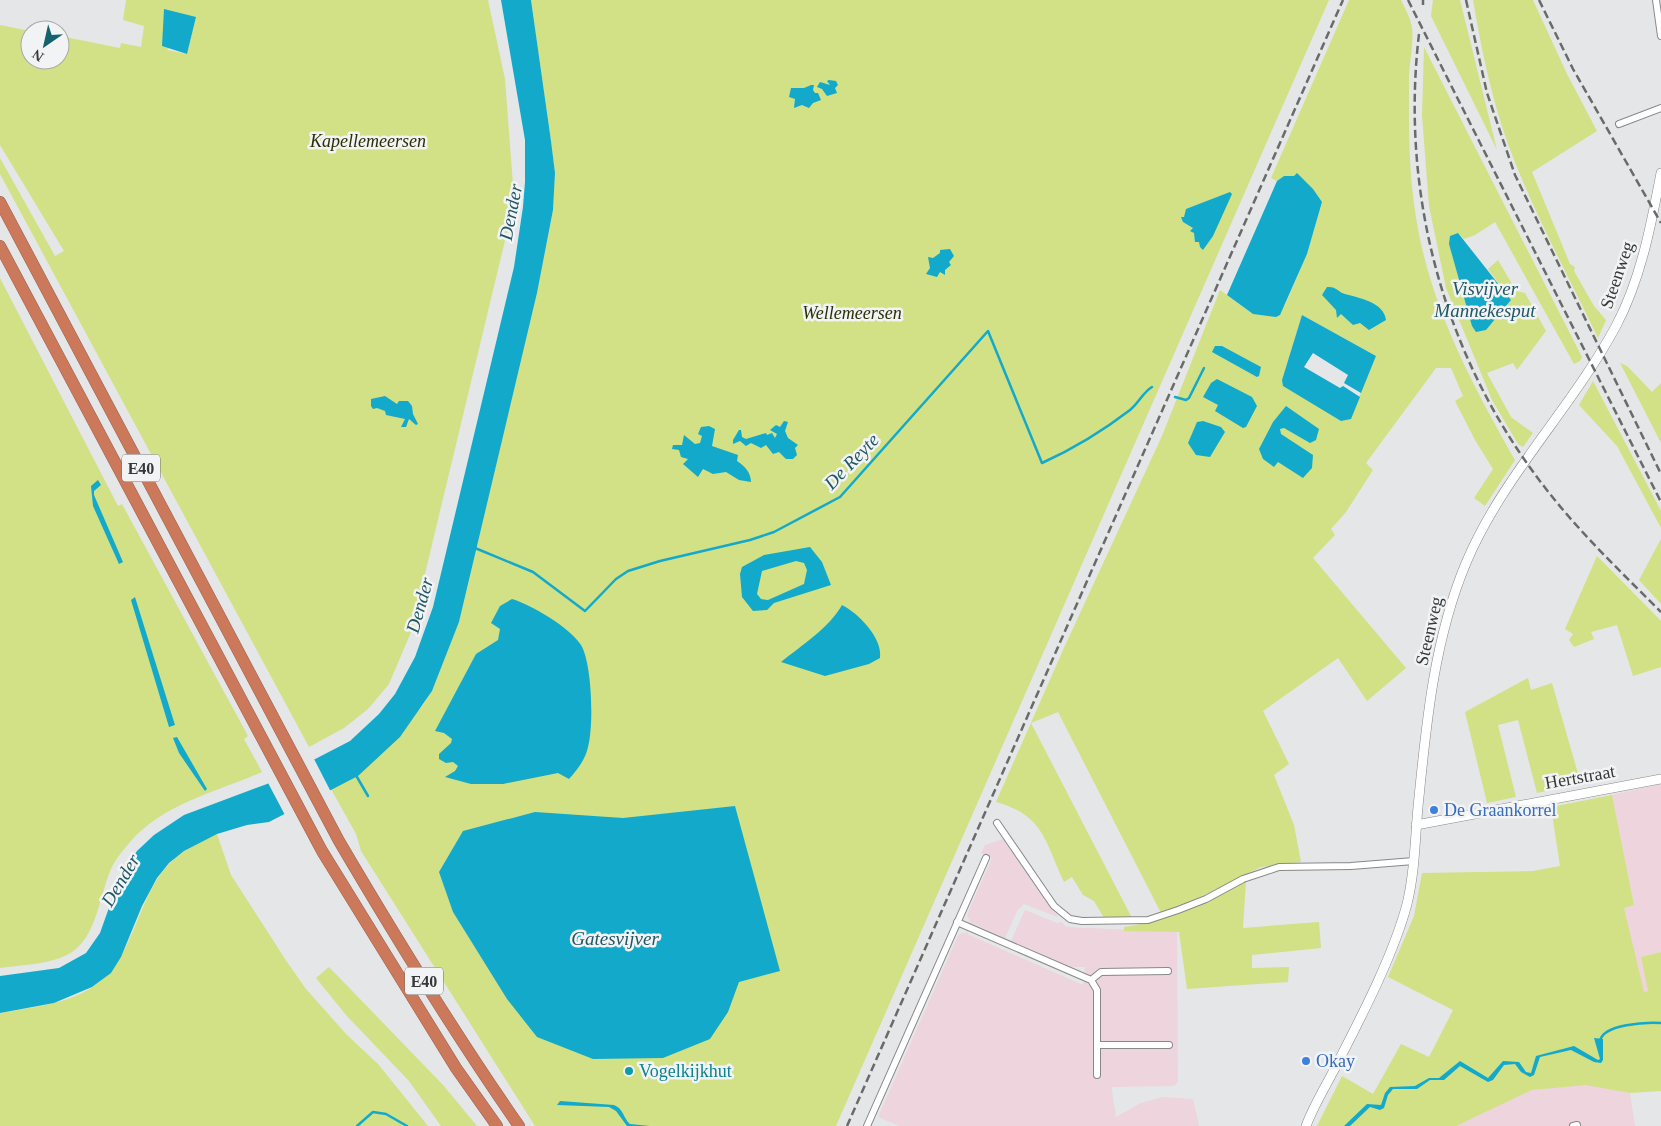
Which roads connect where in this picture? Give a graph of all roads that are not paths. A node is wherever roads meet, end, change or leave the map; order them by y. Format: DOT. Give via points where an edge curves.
graph roads {
  1 [pos="1656,0"];
  2 [pos="1661,36"];
  3 [pos="1661,108"];
  4 [pos="1620,124"];
  5 [pos="1661,173"];
  6 [pos="0,202"];
  7 [pos="0,246"];
  8 [pos="1661,779"];
  9 [pos="997,823"];
  10 [pos="1416,825"];
  11 [pos="986,858"];
  12 [pos="1414,861"];
  13 [pos="957,922"];
  14 [pos="1168,972"];
  15 [pos="1091,980"];
  16 [pos="1097,1045"];
  17 [pos="1168,1045"];
  18 [pos="1097,1075"];
  19 [pos="517,1122"];
  20 [pos="497,1126"];
  21 [pos="867,1126"];
  22 [pos="1306,1126"];
  1 -- 2 [label="street"];
  3 -- 4 [label="street"];
  5 -- 10 [label="main road, Steenweg" via="1641,266 1623,312 1604,346 1494,510 1460,578 1448,616 1426,726"];
  6 -- 19 [label="highway, E40" via="339,841 386,920"];
  7 -- 20 [label="highway, E40" via="322,851 456,1068"];
  8 -- 10 [label="main road, Hertstraat"];
  9 -- 12 [label="street" via="1054,906 1070,919 1082,921 1148,920 1206,899 1242,879 1279,867"];
  10 -- 12 [label="main road, Steenweg"];
  11 -- 13 [label="street"];
  12 -- 22 [label="main road, Steenweg" via="1407,906 1395,939"];
  13 -- 15 [label="street"];
  13 -- 21 [label="street"];
  14 -- 15 [label="street" via="1102,972"];
  15 -- 16 [label="street" via="1096,990"];
  16 -- 17 [label="street"];
  16 -- 18 [label="street"];
}
